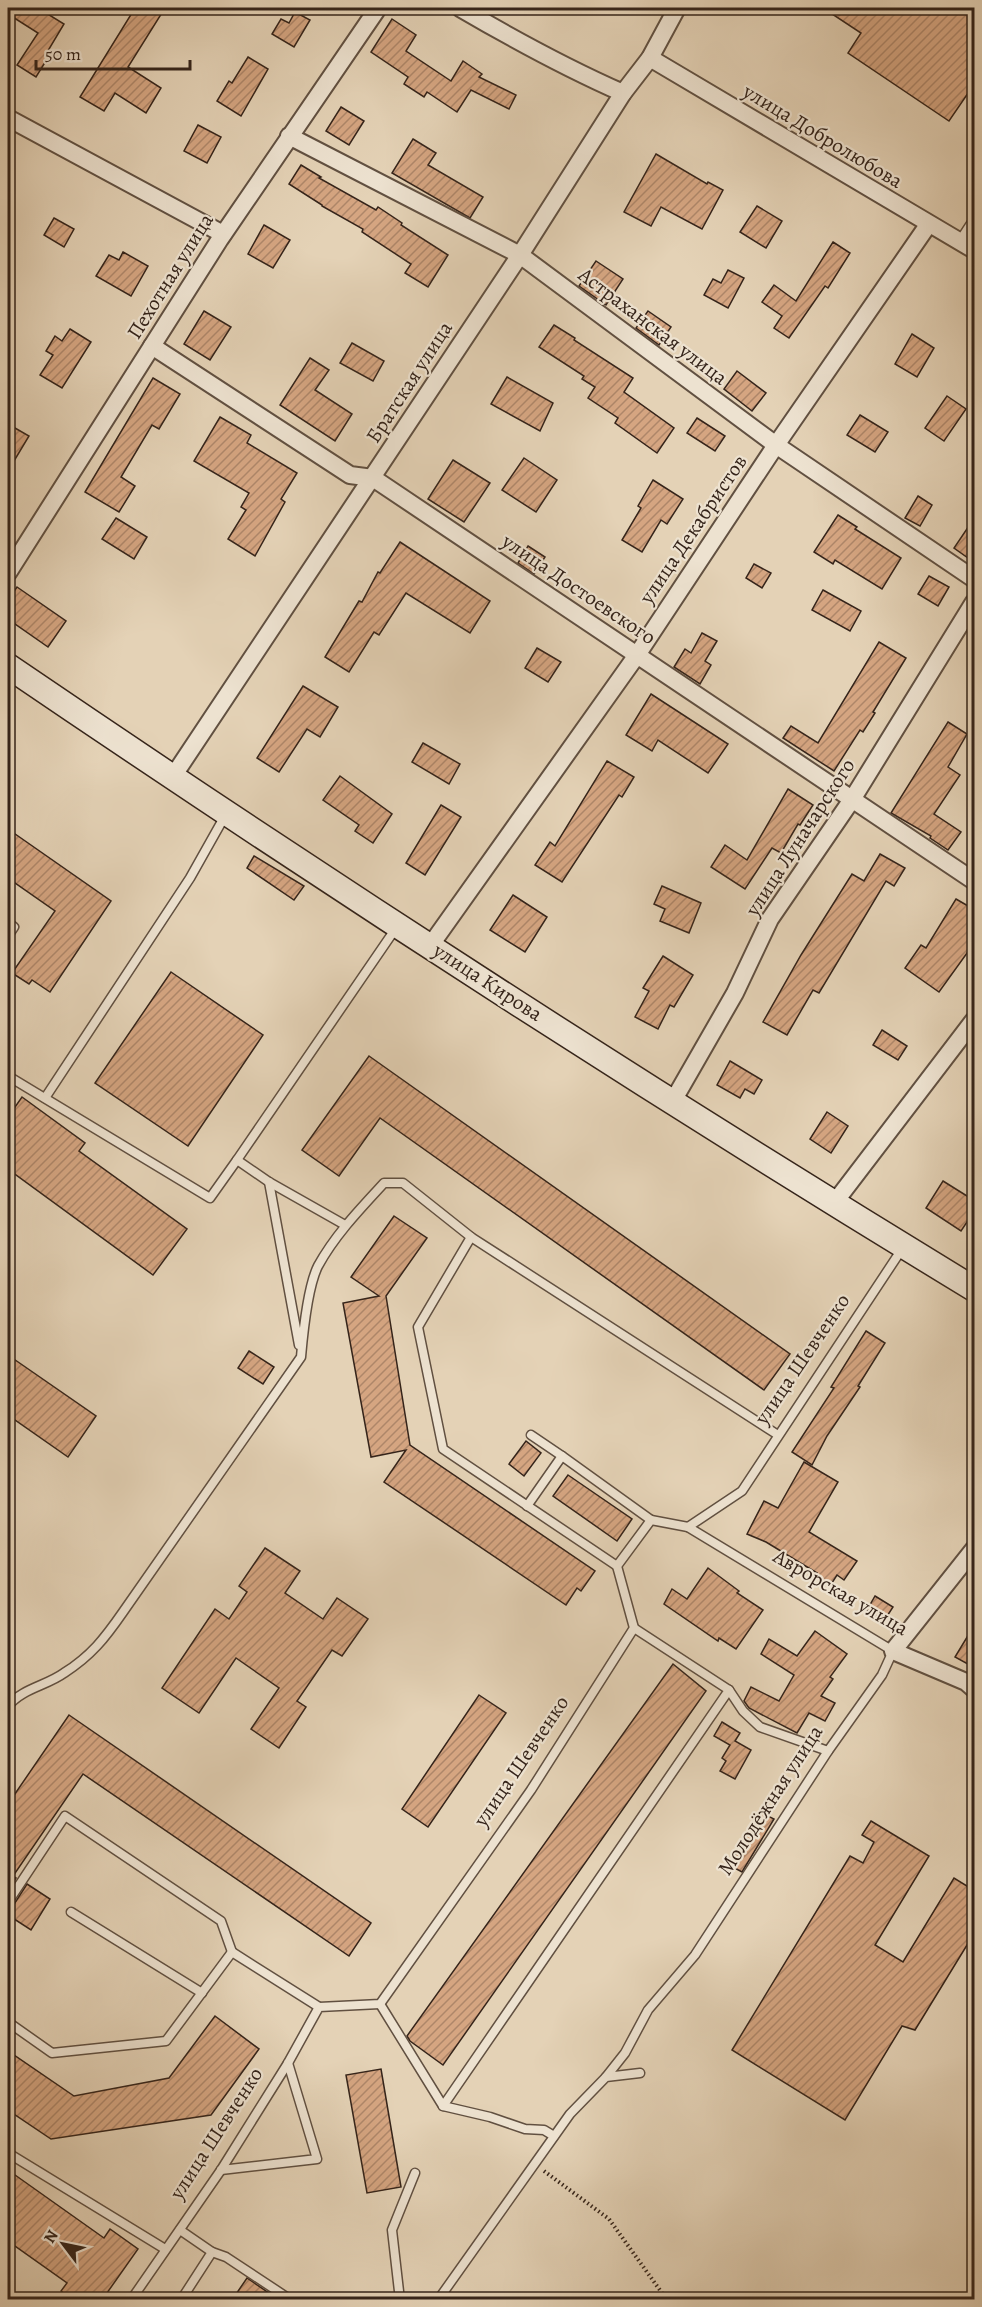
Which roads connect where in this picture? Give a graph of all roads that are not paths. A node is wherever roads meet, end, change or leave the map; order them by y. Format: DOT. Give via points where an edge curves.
graph roads {
  1 [pos="378,8"];
  2 [pos="460,8"];
  3 [pos="677,8"];
  4 [pos="650,58"];
  5 [pos="622,93"];
  6 [pos="8,117"];
  7 [pos="289,136"];
  8 [pos="975,219"];
  9 [pos="928,225"];
  10 [pos="223,234"];
  11 [pos="959,242"];
  12 [pos="975,250"];
  13 [pos="520,255"];
  14 [pos="152,346"];
  15 [pos="776,445"];
  16 [pos="373,478"];
  17 [pos="8,573"];
  18 [pos="975,579"];
  19 [pos="975,602"];
  20 [pos="636,655"];
  21 [pos="8,666"];
  22 [pos="172,778"];
  23 [pos="853,798"];
  24 [pos="226,813"];
  25 [pos="975,881"];
  26 [pos="8,922"];
  27 [pos="398,925"];
  28 [pos="8,936"];
  29 [pos="430,946"];
  30 [pos="975,1020"];
  31 [pos="8,1076"];
  32 [pos="45,1098"];
  33 [pos="673,1101"];
  34 [pos="237,1160"];
  35 [pos="269,1182"];
  36 [pos="835,1202"];
  37 [pos="345,1225"];
  38 [pos="471,1237"];
  39 [pos="904,1246"];
  40 [pos="975,1289"];
  41 [pos="301,1357"];
  42 [pos="531,1435"];
  43 [pos="778,1435"];
  44 [pos="562,1456"];
  45 [pos="527,1506"];
  46 [pos="651,1520"];
  47 [pos="688,1527"];
  48 [pos="975,1549"];
  49 [pos="617,1566"];
  50 [pos="634,1628"];
  51 [pos="894,1651"];
  52 [pos="975,1689"];
  53 [pos="729,1690"];
  54 [pos="8,1706"];
  55 [pos="828,1751"];
  56 [pos="8,1902"];
  57 [pos="70,1912"];
  58 [pos="232,1952"];
  59 [pos="202,1993"];
  60 [pos="380,2004"];
  61 [pos="319,2007"];
  62 [pos="8,2022"];
  63 [pos="288,2063"];
  64 [pos="640,2073"];
  65 [pos="606,2077"];
  66 [pos="443,2106"];
  67 [pos="554,2136"];
  68 [pos="8,2153"];
  69 [pos="220,2170"];
  70 [pos="416,2173"];
  71 [pos="180,2230"];
  72 [pos="165,2249"];
  73 [pos="212,2252"];
  74 [pos="131,2300"];
  75 [pos="181,2300"];
  76 [pos="291,2300"];
  77 [pos="400,2300"];
  78 [pos="438,2300"];
  1 -- 7 [label="street, Пехотная улица"];
  2 -- 5 [label="street" via="514,40"];
  3 -- 4 [label="street, Братская улица"];
  4 -- 5 [label="street, Братская улица"];
  4 -- 9 [label="street, улица Добролюбова"];
  5 -- 13 [label="street, Братская улица"];
  6 -- 10 [label="street"];
  7 -- 10 [label="street, Пехотная улица"];
  7 -- 13 [label="street, Астраханская улица"];
  8 -- 11 [label="lane"];
  9 -- 11 [label="street, улица Добролюбова"];
  9 -- 15 [label="street, улица Декабристов"];
  10 -- 14 [label="street, Пехотная улица"];
  11 -- 12 [label="street, улица Добролюбова"];
  13 -- 15 [label="street, Астраханская улица"];
  13 -- 16 [label="street, Братская улица"];
  14 -- 16 [label="street, улица Достоевского" via="350,475"];
  14 -- 17 [label="street, Пехотная улица"];
  15 -- 18 [label="street, Астраханская улица"];
  15 -- 20 [label="street, улица Декабристов"];
  16 -- 20 [label="street, улица Достоевского"];
  16 -- 22 [label="street, Братская улица"];
  19 -- 23 [label="street, улица Луначарского"];
  20 -- 23 [label="street, улица Достоевского"];
  20 -- 29 [label="street, улица Декабристов"];
  21 -- 22 [label="main road, улица Кирова"];
  22 -- 24 [label="main road, улица Кирова"];
  23 -- 25 [label="street, улица Достоевского"];
  23 -- 33 [label="street, улица Луначарского" via="770,920 735,993"];
  24 -- 27 [label="main road, улица Кирова"];
  24 -- 32 [label="lane" via="190,878"];
  26 -- 28 [label="lane" via="14,927"];
  27 -- 29 [label="main road, улица Кирова"];
  27 -- 34 [label="lane"];
  29 -- 33 [label="main road, улица Кирова"];
  30 -- 36 [label="street"];
  31 -- 32 [label="lane"];
  32 -- 34 [label="lane" via="210,1198"];
  33 -- 36 [label="main road, улица Кирова"];
  34 -- 35 [label="lane"];
  35 -- 37 [label="lane"];
  35 -- 41 [label="lane"];
  36 -- 39 [label="main road, улица Кирова"];
  37 -- 38 [label="lane" via="384,1183 404,1183"];
  37 -- 41 [label="lane" via="317,1268 303,1325"];
  38 -- 43 [label="lane"];
  38 -- 45 [label="lane" via="418,1327 443,1449"];
  39 -- 40 [label="main road, улица Кирова"];
  39 -- 43 [label="lane, улица Шевченко"];
  41 -- 54 [label="lane" via="97,1648 63,1675 24,1691"];
  42 -- 44 [label="lane"];
  43 -- 47 [label="lane, улица Шевченко" via="742,1491"];
  44 -- 45 [label="lane"];
  44 -- 46 [label="lane"];
  45 -- 49 [label="lane"];
  46 -- 47 [label="lane"];
  46 -- 49 [label="lane"];
  47 -- 51 [label="lane, Аврорская улица"];
  48 -- 51 [label="street, Молодёжная улица"];
  49 -- 50 [label="lane"];
  50 -- 53 [label="lane"];
  50 -- 60 [label="lane, улица Шевченко" via="531,1790"];
  51 -- 52 [label="street, Аврорская улица"];
  51 -- 55 [label="lane, Молодёжная улица" via="882,1675"];
  53 -- 55 [label="lane" via="760,1727"];
  53 -- 66 [label="lane"];
  55 -- 65 [label="lane, Молодёжная улица" via="695,1955 648,2010 625,2053"];
  56 -- 58 [label="lane" via="65,1816 221,1921"];
  57 -- 59 [label="lane"];
  58 -- 59 [label="lane"];
  58 -- 61 [label="lane"];
  59 -- 62 [label="lane" via="166,2041 52,2053"];
  60 -- 61 [label="lane"];
  60 -- 66 [label="lane"];
  61 -- 63 [label="lane, улица Шевченко"];
  63 -- 69 [label="lane, улица Шевченко"];
  63 -- 69 [label="lane" via="317,2159"];
  64 -- 65 [label="lane"];
  65 -- 67 [label="lane, Молодёжная улица"];
  66 -- 67 [label="lane" via="525,2129 544,2130"];
  67 -- 78 [label="lane, Молодёжная улица"];
  68 -- 72 [label="lane"];
  69 -- 71 [label="lane, улица Шевченко"];
  70 -- 77 [label="lane" via="392,2230"];
  71 -- 72 [label="lane, улица Шевченко"];
  71 -- 73 [label="lane"];
  72 -- 74 [label="lane, улица Шевченко"];
  73 -- 75 [label="lane"];
  73 -- 76 [label="lane"];
}
